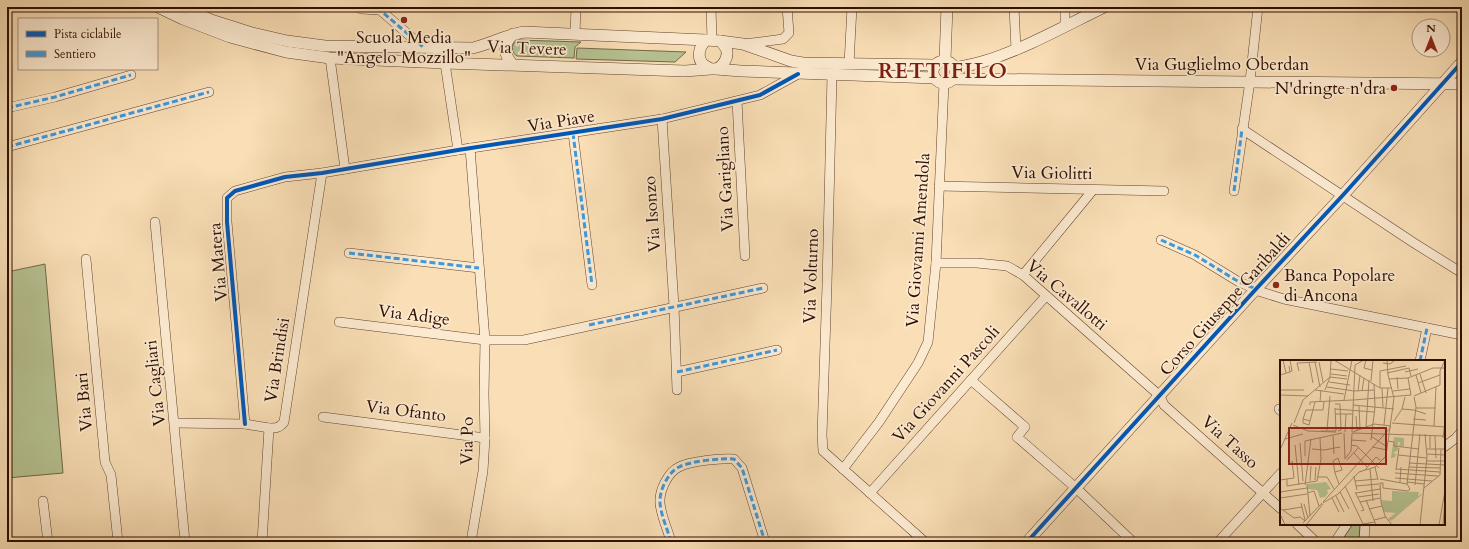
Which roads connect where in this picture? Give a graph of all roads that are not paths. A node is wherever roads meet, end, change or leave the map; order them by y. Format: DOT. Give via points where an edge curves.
graph roads {
  1 [pos="158,7"];
  2 [pos="183,7"];
  3 [pos="359,7"];
  4 [pos="576,7"];
  5 [pos="711,7"];
  6 [pos="787,7"];
  7 [pos="852,7"];
  8 [pos="947,7"];
  9 [pos="1014,7"];
  10 [pos="1065,7"];
  11 [pos="1104,7"];
  12 [pos="1258,7"];
  13 [pos="1065,26"];
  14 [pos="513,33"];
  15 [pos="575,34"];
  16 [pos="712,41"];
  17 [pos="744,44"];
  18 [pos="423,47"];
  19 [pos="1016,49"];
  20 [pos="330,58"];
  21 [pos="983,62"];
  22 [pos="1462,62"];
  23 [pos="445,63"];
  24 [pos="940,63"];
  25 [pos="512,64"];
  26 [pos="849,64"];
  27 [pos="714,69"];
  28 [pos="798,74"];
  29 [pos="131,75"];
  30 [pos="832,75"];
  31 [pos="947,77"];
  32 [pos="988,79"];
  33 [pos="1250,81"];
  34 [pos="1443,84"];
  35 [pos="1462,84"];
  36 [pos="209,92"];
  37 [pos="738,101"];
  38 [pos="7,108"];
  39 [pos="662,119"];
  40 [pos="1242,129"];
  41 [pos="573,133"];
  42 [pos="7,147"];
  43 [pos="470,148"];
  44 [pos="458,150"];
  45 [pos="345,169"];
  46 [pos="322,173"];
  47 [pos="939,186"];
  48 [pos="1093,190"];
  49 [pos="1164,191"];
  50 [pos="1234,191"];
  51 [pos="1342,196"];
  52 [pos="155,222"];
  53 [pos="1161,240"];
  54 [pos="349,252"];
  55 [pos="744,256"];
  56 [pos="86,259"];
  57 [pos="936,263"];
  58 [pos="479,268"];
  59 [pos="1462,273"];
  60 [pos="1023,275"];
  61 [pos="592,286"];
  62 [pos="763,288"];
  63 [pos="1255,290"];
  64 [pos="1046,296"];
  65 [pos="674,306"];
  66 [pos="339,322"];
  67 [pos="1427,328"];
  68 [pos="1462,335"];
  69 [pos="485,340"];
  70 [pos="777,350"];
  71 [pos="1420,360"];
  72 [pos="677,372"];
  73 [pos="971,380"];
  74 [pos="677,390"];
  75 [pos="1160,396"];
  76 [pos="323,416"];
  77 [pos="175,424"];
  78 [pos="245,424"];
  79 [pos="269,428"];
  80 [pos="1462,431"];
  81 [pos="485,438"];
  82 [pos="1445,446"];
  83 [pos="843,469"];
  84 [pos="1280,474"];
  85 [pos="1076,488"];
  86 [pos="1263,492"];
  87 [pos="870,493"];
  88 [pos="43,501"];
  89 [pos="1280,508"];
  90 [pos="1298,525"];
  91 [pos="1346,525"];
  92 [pos="1365,525"];
  93 [pos="48,542"];
  94 [pos="118,542"];
  95 [pos="185,542"];
  96 [pos="262,542"];
  97 [pos="471,542"];
  98 [pos="671,542"];
  99 [pos="765,542"];
  100 [pos="925,542"];
  101 [pos="1027,542"];
  102 [pos="1134,542"];
  103 [pos="1218,542"];
  104 [pos="1316,542"];
  105 [pos="1335,542"];
  106 [pos="1364,542"];
  1 -- 20 [label="street, Via Tevere" via="230,37 286,52"];
  2 -- 18 [label="street" via="211,20 287,41 325,46"];
  3 -- 18 [label="street" via="380,10"];
  4 -- 15 [label="street"];
  5 -- 16 [label="street"];
  6 -- 17 [label="street" via="789,33 783,39"];
  7 -- 26 [label="street"];
  8 -- 24 [label="street"];
  9 -- 19 [label="street"];
  10 -- 13 [label="street"];
  11 -- 13 [label="street"];
  12 -- 33 [label="street"];
  13 -- 19 [label="street"];
  14 -- 15 [label="street"];
  14 -- 18 [label="street" via="473,48"];
  14 -- 25 [label="street" via="507,41 505,50"];
  15 -- 16 [label="street"];
  16 -- 17 [label="street"];
  16 -- 27 [label="street" via="700,51 699,59"];
  16 -- 27 [label="street" via="727,50 723,63"];
  17 -- 26 [label="street" via="791,61"];
  19 -- 21 [label="street"];
  20 -- 23 [label="street, Via Tevere"];
  20 -- 45 [label="street"];
  21 -- 31 [label="street"];
  21 -- 32 [label="street"];
  22 -- 34 [label="street, Corso Giuseppe Garibaldi"];
  23 -- 25 [label="street, Via Tevere"];
  23 -- 44 [label="street"];
  24 -- 26 [label="street"];
  24 -- 31 [label="street" via="950,62"];
  24 -- 31 [label="street" via="933,71"];
  25 -- 27 [label="street, Via Tevere"];
  27 -- 28 [label="street, Via Tevere"];
  28 -- 30 [label="street, Via Tevere"];
  28 -- 37 [label="street, Via Piave" via="760,95"];
  29 -- 38 [label="street"];
  30 -- 31 [label="street, Via Tevere"];
  30 -- 83 [label="street, Via Volturno" via="822,435 823,451"];
  31 -- 32 [label="street, Via Guglielmo Oberdan"];
  31 -- 47 [label="street, Via Giovanni Amendola"];
  32 -- 33 [label="street, Via Guglielmo Oberdan"];
  33 -- 34 [label="street, Via Guglielmo Oberdan"];
  33 -- 40 [label="street"];
  34 -- 35 [label="street, Via Guglielmo Oberdan"];
  34 -- 51 [label="street, Corso Giuseppe Garibaldi"];
  36 -- 42 [label="street"];
  37 -- 39 [label="street, Via Piave"];
  37 -- 55 [label="street, Via Garigliano"];
  39 -- 41 [label="street, Via Piave"];
  39 -- 65 [label="street, Via Isonzo"];
  40 -- 50 [label="street"];
  40 -- 51 [label="street"];
  41 -- 43 [label="street, Via Piave"];
  41 -- 61 [label="street, Via Piave"];
  43 -- 44 [label="street, Via Piave"];
  43 -- 58 [label="street, Via Po"];
  44 -- 45 [label="street, Via Piave"];
  45 -- 46 [label="street, Via Piave"];
  46 -- 78 [label="street, Via Matera" via="285,177 235,191 227,198"];
  46 -- 79 [label="street, Via Brindisi" via="284,422 280,427"];
  47 -- 48 [label="street, Via Giolitti"];
  47 -- 57 [label="street, Via Giovanni Amendola"];
  48 -- 49 [label="street, Via Giolitti"];
  48 -- 60 [label="street"];
  51 -- 59 [label="street"];
  51 -- 63 [label="street, Corso Giuseppe Garibaldi"];
  52 -- 77 [label="street, Via Cagliari"];
  53 -- 63 [label="street, Corso Giuseppe Garibaldi" via="1195,255"];
  54 -- 58 [label="street"];
  56 -- 94 [label="street, Via Bari" via="105,462 111,475"];
  57 -- 60 [label="street, Via Cavallotti" via="1007,266"];
  57 -- 83 [label="street, Via Giovanni Amendola" via="928,342 918,363 879,422"];
  58 -- 69 [label="street, Via Po"];
  60 -- 64 [label="street, Via Cavallotti"];
  62 -- 65 [label="street"];
  63 -- 67 [label="street" via="1284,299"];
  63 -- 75 [label="street, Corso Giuseppe Garibaldi"];
  64 -- 73 [label="street, Via Giovanni Pascoli"];
  64 -- 75 [label="street, Via Cavallotti"];
  65 -- 69 [label="street" via="524,340"];
  65 -- 72 [label="street, Via Isonzo"];
  66 -- 69 [label="street, Via Adige"];
  67 -- 68 [label="street"];
  67 -- 71 [label="street"];
  69 -- 81 [label="street, Via Po"];
  70 -- 72 [label="street"];
  72 -- 74 [label="street, Via Isonzo"];
  73 -- 85 [label="street" via="1026,428 1017,437"];
  73 -- 87 [label="street, Via Giovanni Pascoli"];
  75 -- 85 [label="street, Corso Giuseppe Garibaldi"];
  75 -- 86 [label="street, Via Tasso" via="1164,405"];
  76 -- 81 [label="street, Via Ofanto"];
  77 -- 78 [label="street"];
  77 -- 95 [label="street, Via Cagliari"];
  78 -- 79 [label="street"];
  79 -- 96 [label="street"];
  80 -- 82 [label="street"];
  81 -- 97 [label="street, Via Po" via="483,471"];
  83 -- 87 [label="street, Via Volturno"];
  84 -- 86 [label="street"];
  85 -- 101 [label="street, Corso Giuseppe Garibaldi"];
  85 -- 102 [label="street"];
  86 -- 89 [label="street, Via Tasso"];
  86 -- 103 [label="street"];
  87 -- 100 [label="street, Via Volturno"];
  88 -- 93 [label="street"];
  90 -- 104 [label="street"];
  91 -- 105 [label="street"];
  92 -- 106 [label="street"];
  98 -- 99 [label="street" via="660,503 663,488 670,475 679,467 691,463 726,458 734,459 742,468"];
}
